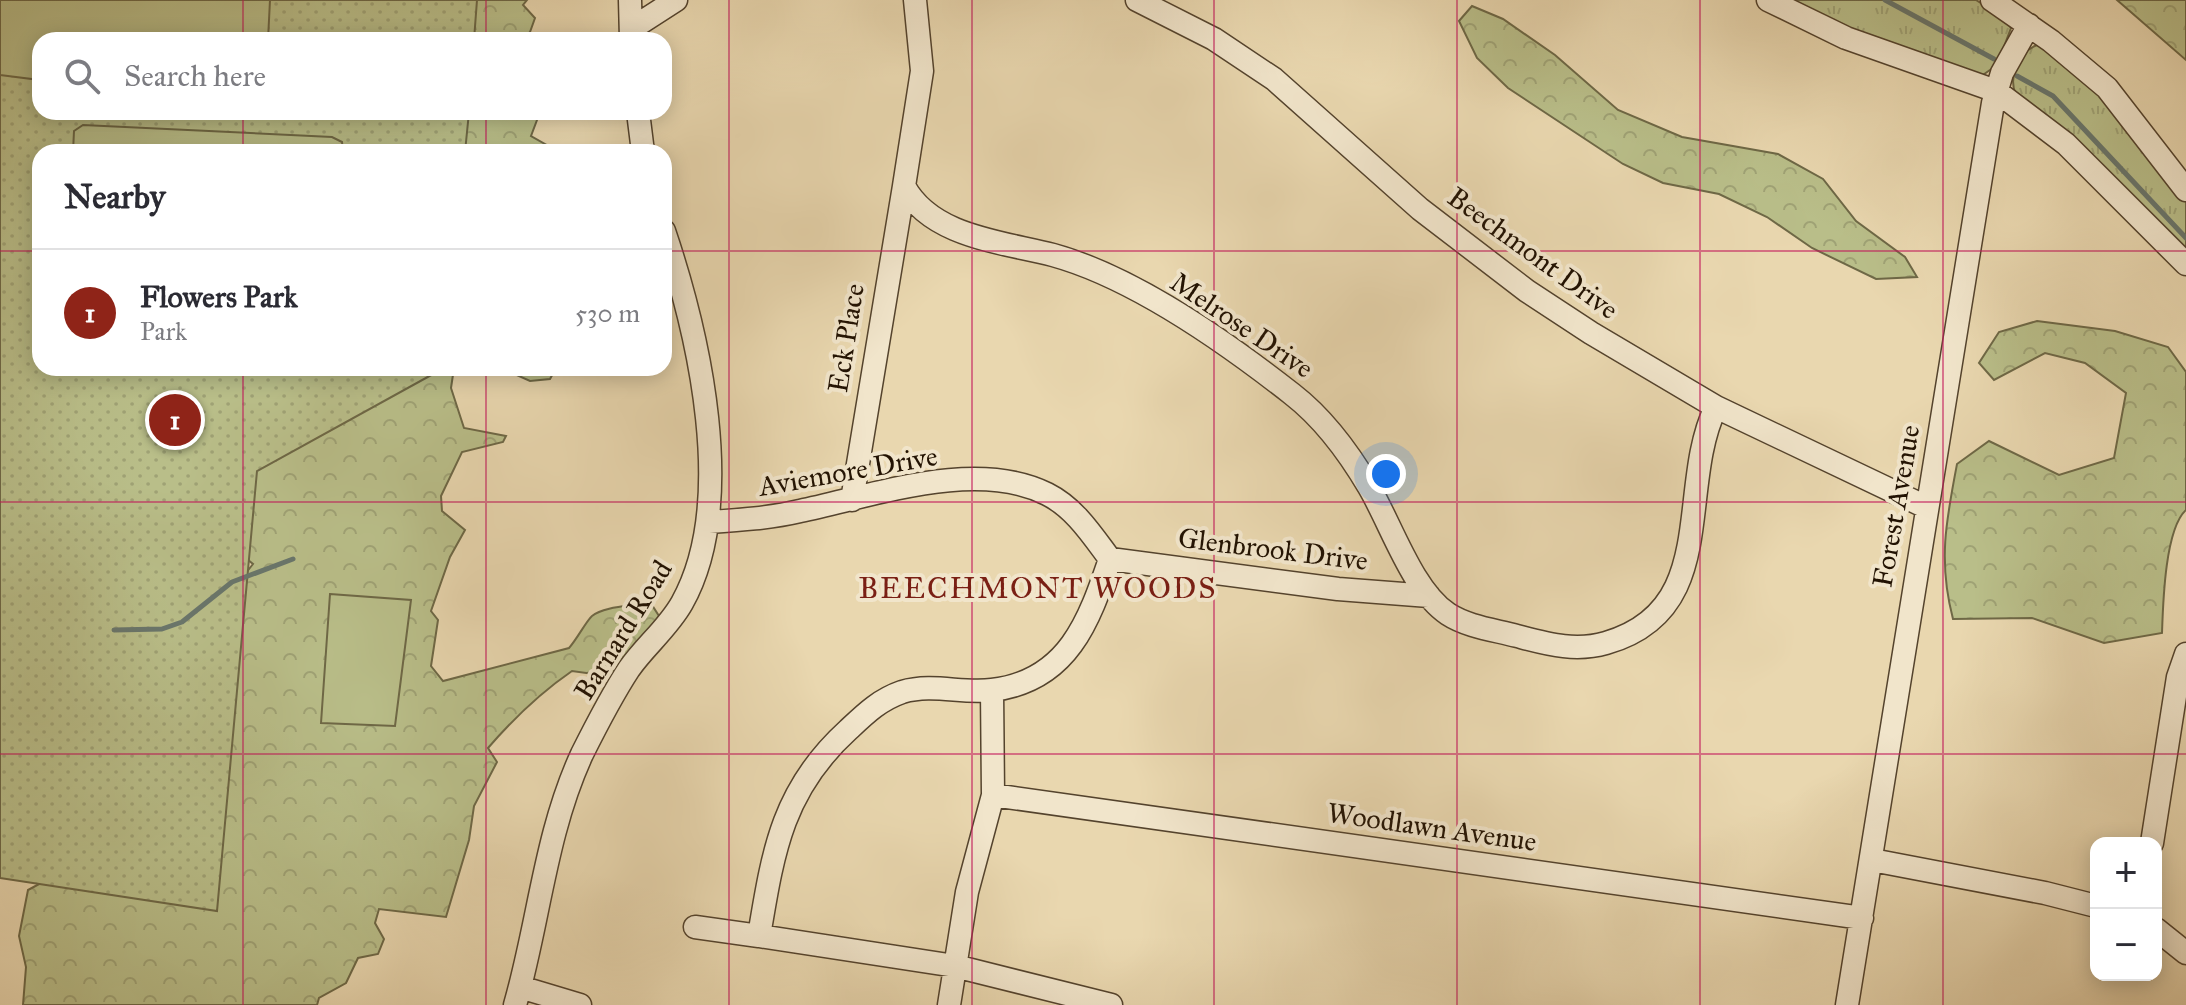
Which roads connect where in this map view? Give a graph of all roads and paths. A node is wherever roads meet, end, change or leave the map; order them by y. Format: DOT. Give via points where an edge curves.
graph roads {
  1 [pos="630,0"];
  2 [pos="676,0"];
  3 [pos="915,0"];
  4 [pos="1137,0"];
  5 [pos="1768,0"];
  6 [pos="1992,0"];
  7 [pos="2029,25"];
  8 [pos="631,32"];
  9 [pos="634,32"];
  10 [pos="1996,91"];
  11 [pos="639,120"];
  12 [pos="642,144"];
  13 [pos="904,186"];
  14 [pos="2186,190"];
  15 [pos="672,264"];
  16 [pos="2186,264"];
  17 [pos="1716,407"];
  18 [pos="852,500"];
  19 [pos="1926,507"];
  20 [pos="709,522"];
  21 [pos="1110,559"];
  22 [pos="1429,596"];
  23 [pos="2186,654"];
  24 [pos="992,690"];
  25 [pos="993,795"];
  26 [pos="2153,837"];
  27 [pos="1872,860"];
  28 [pos="2090,904"];
  29 [pos="1862,918"];
  30 [pos="695,927"];
  31 [pos="2162,934"];
  32 [pos="759,936"];
  33 [pos="2186,953"];
  34 [pos="955,966"];
  35 [pos="518,996"];
  36 [pos="580,1005"];
  37 [pos="949,1005"];
  38 [pos="1111,1005"];
  39 [pos="1847,1005"];
  1 -- 8 [label="street"];
  2 -- 9 [label="street"];
  3 -- 13 [label="street" via="922,71"];
  4 -- 17 [label="street, Beechmont Drive" via="1263,71 1480,257 1591,333"];
  5 -- 10 [label="street" via="1846,38"];
  6 -- 7 [label="street"];
  7 -- 10 [label="street, Forest Avenue"];
  7 -- 14 [label="street" via="2107,88"];
  10 -- 16 [label="street" via="2066,144"];
  10 -- 19 [label="street, Forest Avenue"];
  11 -- 12 [label="street"];
  13 -- 18 [label="street, Eck Place"];
  13 -- 22 [label="street, Melrose Drive" via="926,213 958,231 1057,257 1147,296 1288,390 1320,419 1368,485"];
  15 -- 20 [label="street, Barnard Road" via="701,382"];
  17 -- 19 [label="street, Beechmont Drive"];
  17 -- 22 [label="street, Melrose Drive" via="1699,451 1684,572 1665,605 1645,623 1608,643 1574,648 1482,628 1449,615"];
  18 -- 20 [label="street, Aviemore Drive"];
  18 -- 21 [label="street, Aviemore Drive" via="949,482 1028,486 1067,507"];
  19 -- 27 [label="street, Forest Avenue"];
  20 -- 35 [label="street, Barnard Road" via="682,604 630,668 574,775 549,852"];
  21 -- 22 [label="street, Glenbrook Drive"];
  21 -- 24 [label="street" via="1094,611 1076,641 1040,673"];
  23 -- 26 [label="street"];
  24 -- 25 [label="street"];
  24 -- 32 [label="street" via="932,687 880,700 819,757 784,820"];
  25 -- 29 [label="street, Woodlawn Avenue"];
  25 -- 34 [label="street" via="967,892"];
  27 -- 28 [label="street"];
  27 -- 29 [label="street, Forest Avenue"];
  29 -- 39 [label="street, Forest Avenue"];
  30 -- 32 [label="street"];
  31 -- 33 [label="street"];
  32 -- 34 [label="street"];
  34 -- 37 [label="street"];
  34 -- 38 [label="street"];
  35 -- 36 [label="street"];
}
